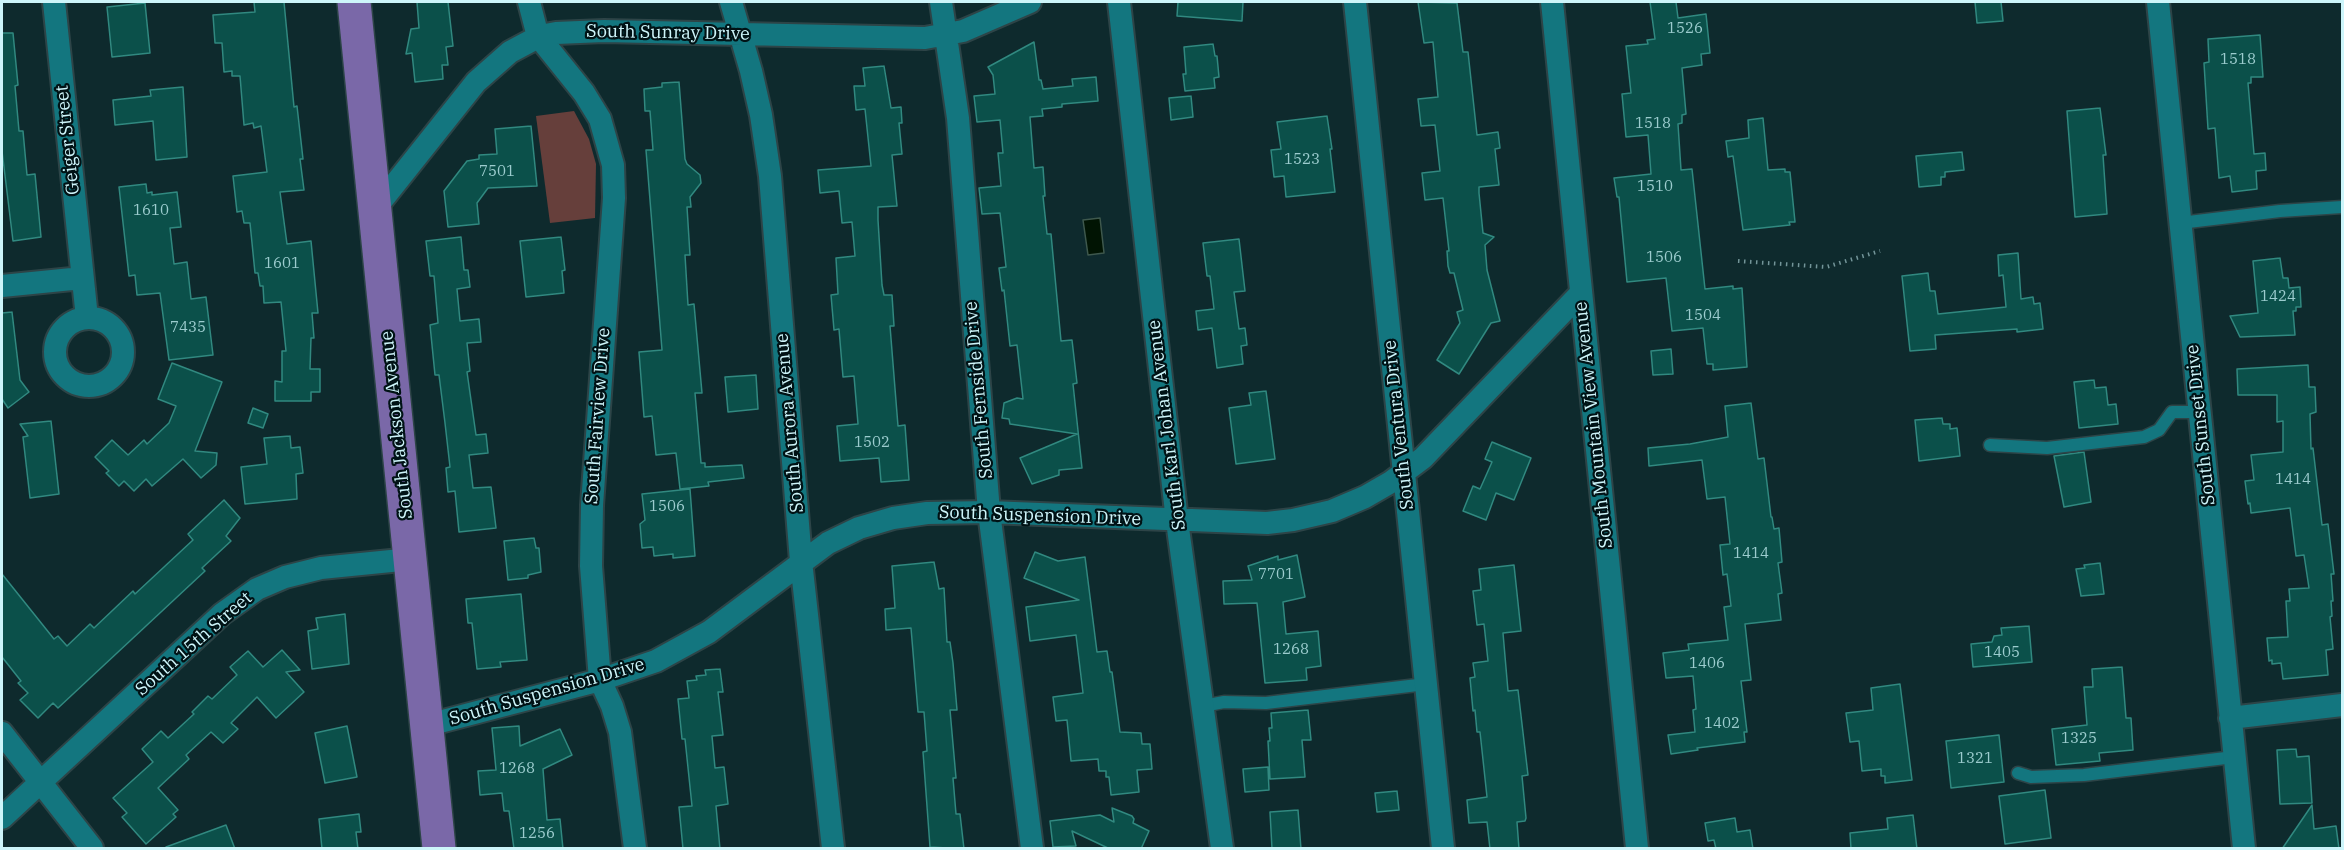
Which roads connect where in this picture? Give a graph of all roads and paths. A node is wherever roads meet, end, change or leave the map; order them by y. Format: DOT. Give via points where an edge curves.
graph roads {
  1 [pos="54,2"];
  2 [pos="354,2"];
  3 [pos="529,2"];
  4 [pos="731,2"];
  5 [pos="941,2"];
  6 [pos="1030,2"];
  7 [pos="1119,2"];
  8 [pos="1354,2"];
  9 [pos="1552,2"];
  10 [pos="2158,2"];
  11 [pos="741,33"];
  12 [pos="945,34"];
  13 [pos="540,36"];
  14 [pos="2343,207"];
  15 [pos="375,209"];
  16 [pos="2180,223"];
  17 [pos="1880,251"];
  18 [pos="1738,261"];
  19 [pos="82,278"];
  20 [pos="2,286"];
  21 [pos="1581,293"];
  22 [pos="87,318"];
  23 [pos="2199,412"];
  24 [pos="1990,445"];
  25 [pos="1404,473"];
  26 [pos="989,512"];
  27 [pos="1177,520"];
  28 [pos="411,559"];
  29 [pos="801,561"];
  30 [pos="600,680"];
  31 [pos="1426,684"];
  32 [pos="2343,705"];
  33 [pos="1203,706"];
  34 [pos="2230,718"];
  35 [pos="428,725"];
  36 [pos="2,733"];
  37 [pos="2234,757"];
  38 [pos="2018,773"];
  39 [pos="41,781"];
  40 [pos="2,818"];
  41 [pos="92,849"];
  42 [pos="439,849"];
  43 [pos="635,849"];
  44 [pos="833,849"];
  45 [pos="1032,849"];
  46 [pos="1222,849"];
  47 [pos="1443,849"];
  48 [pos="1637,849"];
  49 [pos="2244,849"];
  1 -- 19 [label="street, Geiger Street"];
  2 -- 15 [label="main road, South Jackson Avenue"];
  3 -- 13 [label="street, South Fairview Drive"];
  4 -- 11 [label="street, South Aurora Avenue"];
  5 -- 12 [label="street, South Fernside Drive"];
  6 -- 12 [label="street, South Sunray Drive" via="971,28"];
  7 -- 27 [label="street, South Karl Johan Avenue"];
  8 -- 25 [label="street, South Ventura Drive"];
  9 -- 21 [label="street, South Mountain View Avenue"];
  10 -- 16 [label="street, South Sunset Drive"];
  11 -- 12 [label="street, South Sunray Drive" via="896,39"];
  11 -- 13 [label="street, South Sunray Drive" via="595,31"];
  11 -- 29 [label="street, South Aurora Avenue" via="761,115 770,176"];
  12 -- 26 [label="street, South Fernside Drive" via="958,118"];
  13 -- 15 [label="street, South Sunray Drive" via="510,52 476,82"];
  13 -- 30 [label="street, South Fairview Drive" via="594,108 613,165 592,515 591,566"];
  14 -- 16 [label="lane"];
  15 -- 28 [label="main road, South Jackson Avenue"];
  16 -- 23 [label="street, South Sunset Drive"];
  17 -- 18 [label="path" via="1826,267"];
  19 -- 20 [label="street"];
  19 -- 22 [label="street, Geiger Street"];
  21 -- 25 [label="street, South Suspension Drive" via="1423,458"];
  21 -- 48 [label="street, South Mountain View Avenue"];
  23 -- 24 [label="lane" via="2172,412 2159,430 2144,437 2047,448"];
  23 -- 34 [label="street, South Sunset Drive"];
  25 -- 27 [label="street, South Suspension Drive" via="1365,497 1332,511 1293,520"];
  25 -- 31 [label="street, South Ventura Drive"];
  26 -- 27 [label="street, South Suspension Drive"];
  26 -- 29 [label="street, South Suspension Drive" via="892,518 859,528"];
  26 -- 45 [label="street, South Fernside Drive"];
  27 -- 33 [label="street, South Karl Johan Avenue"];
  28 -- 35 [label="main road, South Jackson Avenue"];
  28 -- 39 [label="street, South 15th Street" via="321,568 257,589 222,614"];
  29 -- 30 [label="street, South Suspension Drive" via="735,614 677,651"];
  29 -- 44 [label="street, South Aurora Avenue"];
  30 -- 35 [label="street, South Suspension Drive"];
  30 -- 43 [label="street, South Fairview Drive" via="620,732"];
  31 -- 33 [label="lane" via="1266,703"];
  31 -- 47 [label="street, South Ventura Drive"];
  32 -- 34 [label="street"];
  33 -- 46 [label="street, South Karl Johan Avenue"];
  34 -- 37 [label="street, South Sunset Drive"];
  35 -- 42 [label="main road, South Jackson Avenue"];
  36 -- 39 [label="street"];
  37 -- 38 [label="lane" via="2084,775 2031,777"];
  37 -- 49 [label="street, South Sunset Drive"];
  39 -- 40 [label="street, South 15th Street"];
  39 -- 41 [label="street"];
}
